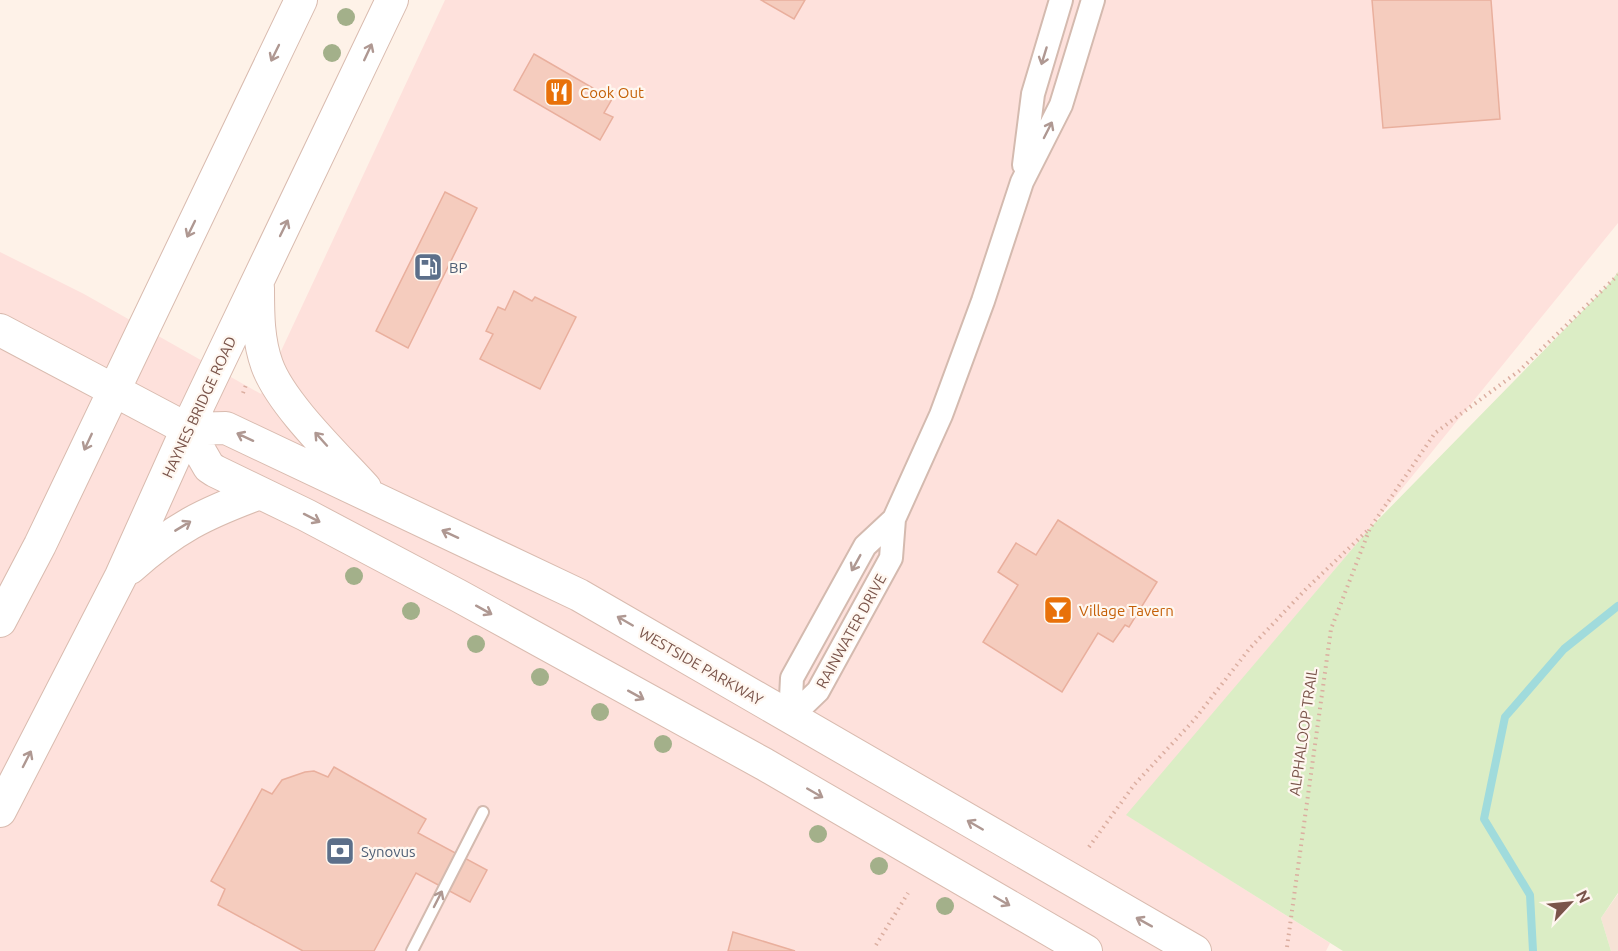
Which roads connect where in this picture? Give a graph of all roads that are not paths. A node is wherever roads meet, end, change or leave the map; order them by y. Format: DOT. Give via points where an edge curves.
graph roads {
  1 [pos="301,0"];
  2 [pos="392,0"];
  3 [pos="1061,0"];
  4 [pos="1093,0"];
  5 [pos="1022,182"];
  6 [pos="258,281"];
  7 [pos="0,330"];
  8 [pos="113,389"];
  9 [pos="188,429"];
  10 [pos="260,493"];
  11 [pos="374,498"];
  12 [pos="894,519"];
  13 [pos="122,576"];
  14 [pos="0,621"];
  15 [pos="790,718"];
  16 [pos="0,811"];
  17 [pos="483,812"];
  18 [pos="412,951"];
  19 [pos="1086,951"];
  20 [pos="1195,951"];
  1 -- 8 [label="main road, one-way"];
  6 -- 2 [label="main road, HAYNES BRIDGE ROAD, one-way"];
  3 -- 5 [label="street, RAINWATER DRIVE, one-way" via="1033,94"];
  5 -- 4 [label="street, RAINWATER DRIVE, one-way" via="1061,105"];
  5 -- 12 [label="street, RAINWATER DRIVE" via="940,415"];
  6 -- 9 [label="main road, HAYNES BRIDGE ROAD"];
  11 -- 6 [label="main road, one-way" via="288,399 268,367 258,325"];
  7 -- 8 [label="main road, WESTSIDE PARKWAY"];
  8 -- 9 [label="main road, WESTSIDE PARKWAY"];
  8 -- 14 [label="main road, one-way"];
  9 -- 10 [label="main road" via="209,467"];
  11 -- 9 [label="main road, WESTSIDE PARKWAY, one-way" via="226,428"];
  9 -- 13 [label="main road, HAYNES BRIDGE ROAD"];
  13 -- 10 [label="main road, one-way" via="161,540 206,513"];
  10 -- 19 [label="main road, one-way" via="385,556 764,764"];
  15 -- 11 [label="main road, WESTSIDE PARKWAY, one-way" via="579,595"];
  12 -- 15 [label="street, RAINWATER DRIVE" via="891,558 818,691"];
  12 -- 15 [label="street, RAINWATER DRIVE, one-way" via="865,546 792,678"];
  16 -- 13 [label="main road, HAYNES BRIDGE ROAD, one-way"];
  20 -- 15 [label="main road, WESTSIDE PARKWAY, one-way"];
  18 -- 17 [label="lane, one-way"];
}
